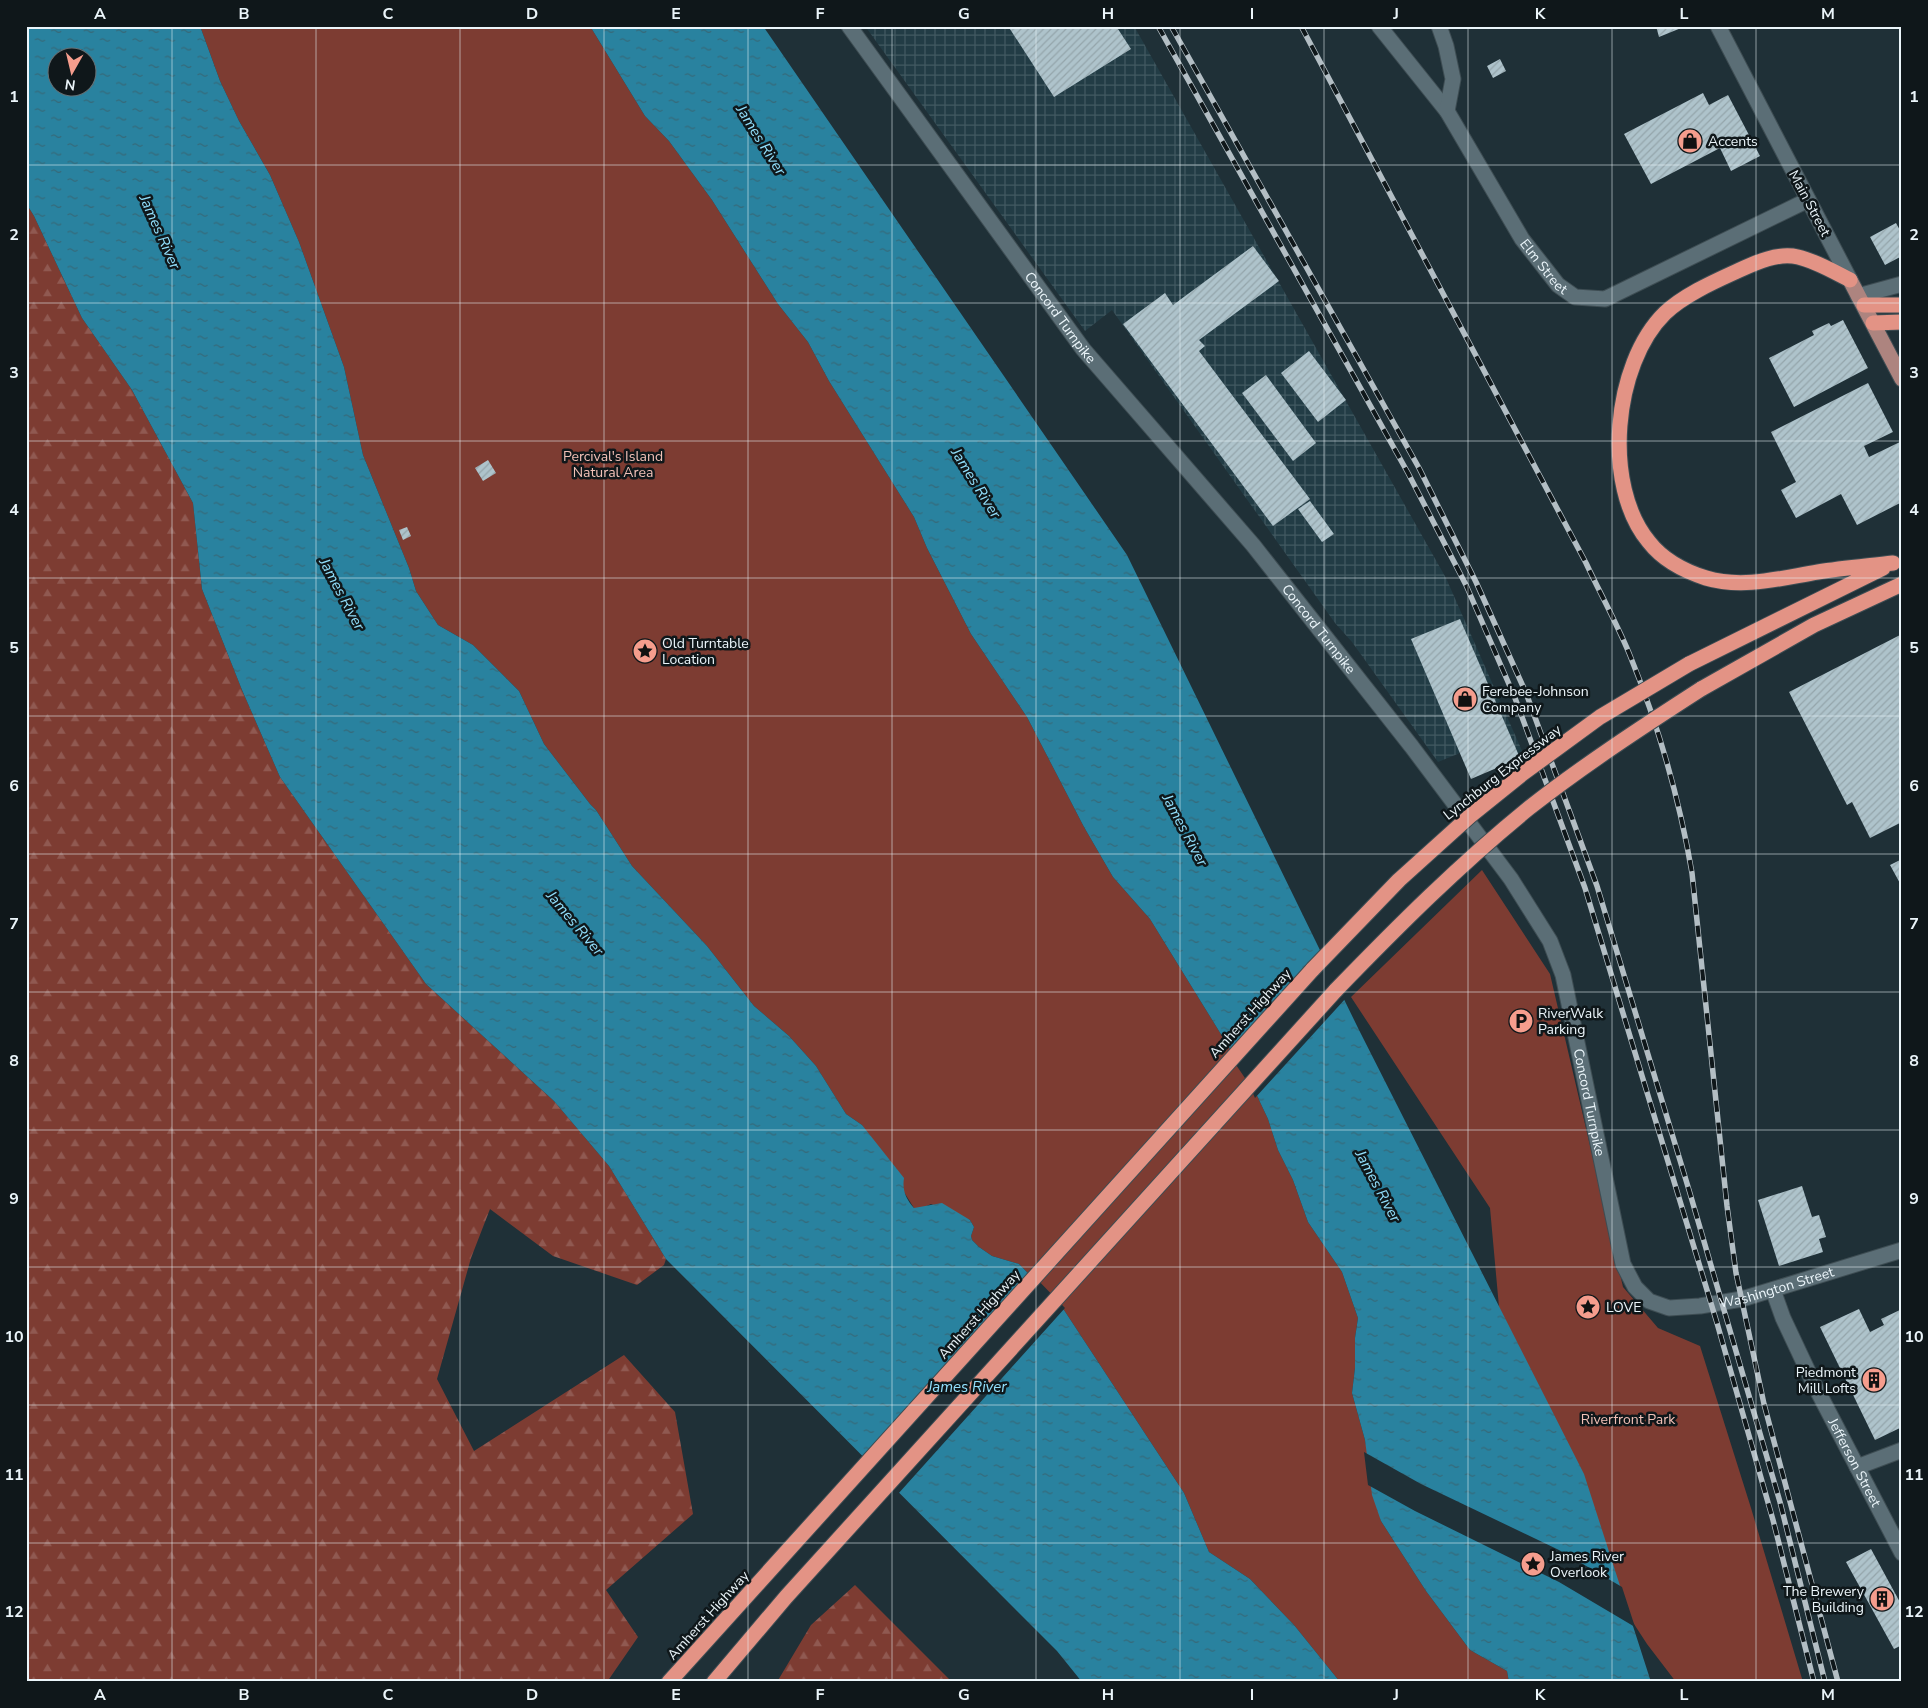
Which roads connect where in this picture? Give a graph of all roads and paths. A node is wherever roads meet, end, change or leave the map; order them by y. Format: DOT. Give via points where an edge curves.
graph roads {
  1 [pos="849,26"];
  2 [pos="1379,26"];
  3 [pos="1439,26"];
  4 [pos="1721,27"];
  5 [pos="1447,111"];
  6 [pos="1808,200"];
  7 [pos="1850,280"];
  8 [pos="1902,284"];
  9 [pos="1861,301"];
  10 [pos="1902,305"];
  11 [pos="1873,322"];
  12 [pos="1902,322"];
  13 [pos="1902,379"];
  14 [pos="1898,561"];
  15 [pos="1902,584"];
  16 [pos="1313,969"];
  17 [pos="1902,1250"];
  18 [pos="1773,1290"];
  19 [pos="1650,1301"];
  20 [pos="1902,1450"];
  21 [pos="1857,1467"];
  22 [pos="1902,1553"];
  23 [pos="669,1682"];
  24 [pos="714,1682"];
  1 -- 19 [label="street, Concord Turnpike" via="1083,350 1290,592 1511,879 1550,941 1563,975 1623,1264 1635,1287"];
  2 -- 5 [label="street, Elm Street"];
  3 -- 5 [label="street" via="1453,79"];
  4 -- 6 [label="street, Main Street"];
  5 -- 6 [label="street, Elm Street" via="1522,239 1558,285 1574,297 1605,298"];
  6 -- 7 [label="street, Main Street"];
  7 -- 9 [label="main road, Main Street"];
  7 -- 14 [label="highway" via="1798,257 1778,257 1726,276 1664,314 1646,338 1630,373 1620,419 1621,474 1627,502 1649,542 1677,566 1707,578 1741,583 1766,582"];
  8 -- 9 [label="street"];
  9 -- 10 [label="highway"];
  9 -- 11 [label="main road, Main Street"];
  11 -- 12 [label="highway"];
  11 -- 13 [label="main road, Main Street"];
  14 -- 16 [label="highway, Lynchburg Expressway, bridge" via="1689,664 1600,717 1470,816 1399,880"];
  15 -- 24 [label="highway, bridge" via="1814,625 1701,689 1604,752 1529,808 1466,862 1336,990 786,1597"];
  16 -- 23 [label="highway, Amherst Highway"];
  17 -- 18 [label="street, Washington Street"];
  18 -- 19 [label="street, Washington Street" via="1742,1299 1684,1307 1669,1308"];
  18 -- 21 [label="street, Jefferson Street" via="1814,1384"];
  20 -- 21 [label="street"];
  21 -- 22 [label="street, Jefferson Street"];
}
